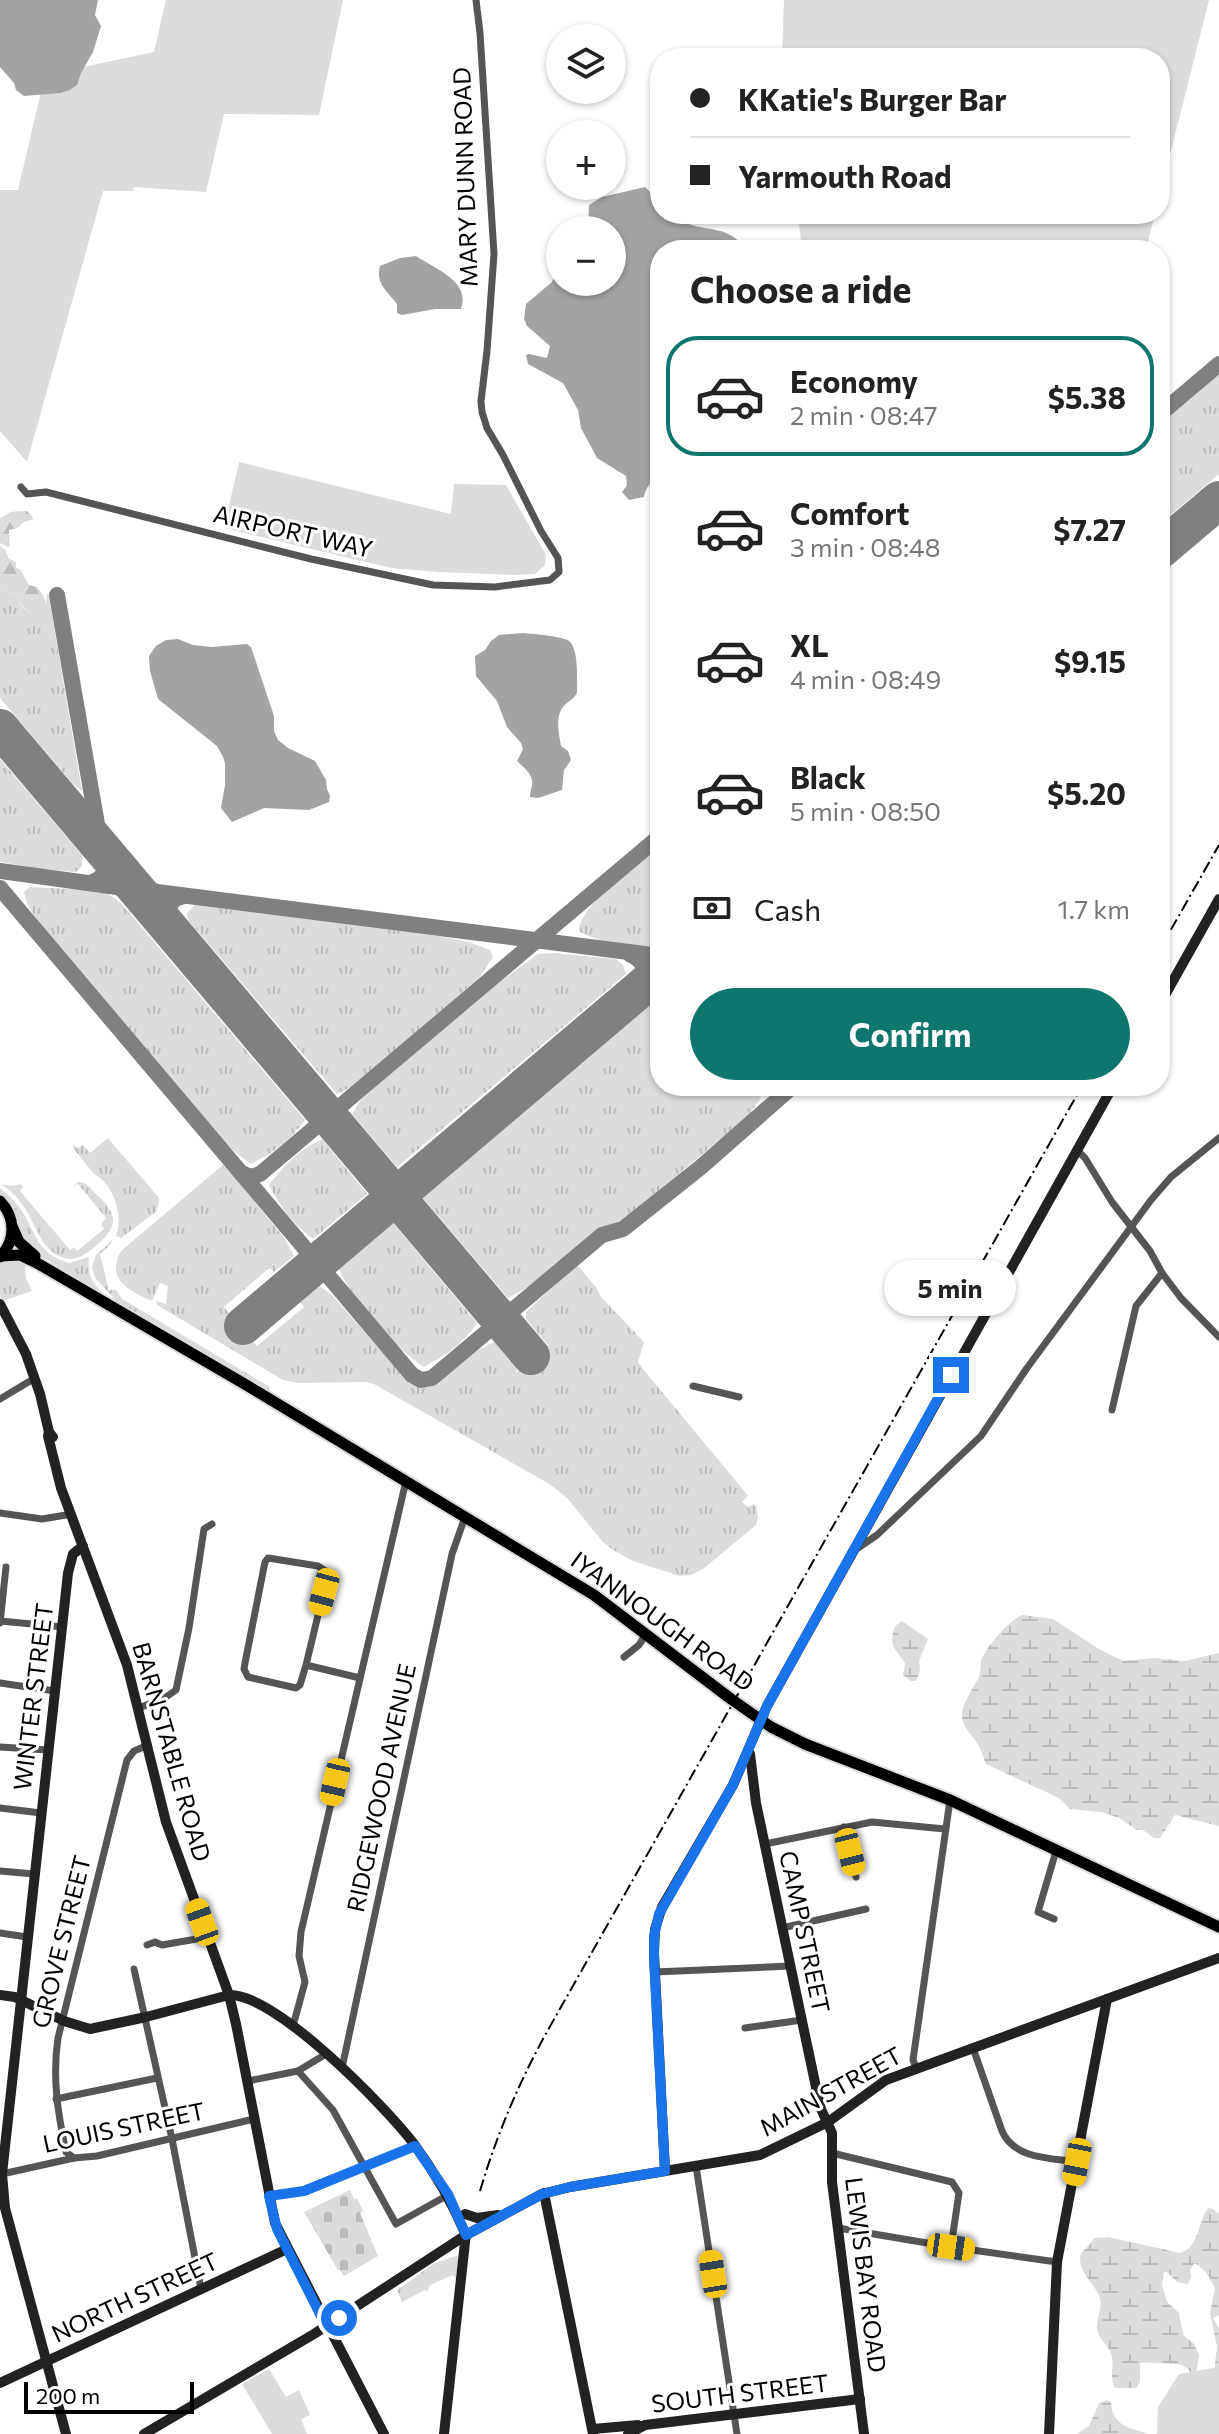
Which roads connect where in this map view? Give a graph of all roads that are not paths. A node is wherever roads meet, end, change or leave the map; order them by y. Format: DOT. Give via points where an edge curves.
graph roads {
  1 [pos="476,0"];
  2 [pos="21,487"];
  3 [pos="559,572"];
  4 [pos="1219,899"];
  5 [pos="1170,986"];
  6 [pos="1107,1096"];
  7 [pos="1219,1138"];
  8 [pos="1077,1150"];
  9 [pos="0,1201"];
  10 [pos="12,1226"];
  11 [pos="1131,1226"];
  12 [pos="0,1257"];
  13 [pos="1162,1273"];
  14 [pos="105,1302"];
  15 [pos="0,1304"];
  16 [pos="0,1319"];
  17 [pos="1218,1335"];
  18 [pos="30,1381"];
  19 [pos="693,1386"];
  20 [pos="739,1397"];
  21 [pos="1,1399"];
  22 [pos="42,1405"];
  23 [pos="1112,1410"];
  24 [pos="406,1481"];
  25 [pos="71,1511"];
  26 [pos="0,1513"];
  27 [pos="465,1517"];
  28 [pos="868,1523"];
  29 [pos="212,1524"];
  30 [pos="883,1530"];
  31 [pos="83,1546"];
  32 [pos="852,1552"];
  33 [pos="87,1557"];
  34 [pos="6,1567"];
  35 [pos="69,1578"];
  36 [pos="0,1622"];
  37 [pos="63,1627"];
  38 [pos="646,1634"];
  39 [pos="624,1657"];
  40 [pos="306,1665"];
  41 [pos="360,1678"];
  42 [pos="0,1683"];
  43 [pos="55,1691"];
  44 [pos="139,1708"];
  45 [pos="761,1720"];
  46 [pos="148,1745"];
  47 [pos="0,1747"];
  48 [pos="750,1748"];
  49 [pos="48,1750"];
  50 [pos="736,1779"];
  51 [pos="752,1782"];
  52 [pos="950,1800"];
  53 [pos="0,1808"];
  54 [pos="41,1813"];
  55 [pos="844,1827"];
  56 [pos="945,1829"];
  57 [pos="765,1844"];
  58 [pos="1056,1851"];
  59 [pos="0,1871"];
  60 [pos="34,1874"];
  61 [pos="856,1877"];
  62 [pos="866,1909"];
  63 [pos="1054,1919"];
  64 [pos="1219,1927"];
  65 [pos="782,1928"];
  66 [pos="0,1933"];
  67 [pos="27,1937"];
  68 [pos="208,1937"];
  69 [pos="147,1945"];
  70 [pos="1219,1956"];
  71 [pos="790,1966"];
  72 [pos="134,1969"];
  73 [pos="655,1972"];
  74 [pos="0,1995"];
  75 [pos="229,1995"];
  76 [pos="20,1999"];
  77 [pos="1107,1999"];
  78 [pos="146,2017"];
  79 [pos="802,2020"];
  80 [pos="64,2021"];
  81 [pos="293,2026"];
  82 [pos="745,2028"];
  83 [pos="973,2048"];
  84 [pos="326,2054"];
  85 [pos="916,2067"];
  86 [pos="341,2069"];
  87 [pos="298,2071"];
  88 [pos="157,2078"];
  89 [pos="248,2081"];
  90 [pos="56,2099"];
  91 [pos="254,2119"];
  92 [pos="828,2122"];
  93 [pos="172,2139"];
  94 [pos="415,2146"];
  95 [pos="832,2153"];
  96 [pos="74,2158"];
  97 [pos="1077,2162"];
  98 [pos="363,2166"];
  99 [pos="696,2166"];
  100 [pos="665,2171"];
  101 [pos="2,2174"];
  102 [pos="544,2193"];
  103 [pos="448,2194"];
  104 [pos="269,2196"];
  105 [pos="3,2210"];
  106 [pos="465,2214"];
  107 [pos="504,2214"];
  108 [pos="838,2228"];
  109 [pos="466,2235"];
  110 [pos="951,2247"];
  111 [pos="287,2249"];
  112 [pos="1057,2262"];
  113 [pos="201,2289"];
  114 [pos="326,2326"];
  115 [pos="46,2362"];
  116 [pos="0,2383"];
  117 [pos="860,2399"];
  118 [pos="734,2414"];
  119 [pos="645,2425"];
  120 [pos="593,2432"];
  121 [pos="66,2434"];
  122 [pos="144,2434"];
  123 [pos="384,2434"];
  124 [pos="444,2434"];
  125 [pos="628,2434"];
  126 [pos="737,2434"];
  127 [pos="864,2434"];
  128 [pos="1049,2434"];
  1 -- 3 [label="street, MARY DUNN ROAD" via="494,254 482,412 558,558"];
  2 -- 3 [label="street, AIRPORT WAY" via="27,494 46,492 433,585 507,586 550,580"];
  4 -- 5 [label="main road"];
  6 -- 8 [label="main road"];
  7 -- 11 [label="street" via="1171,1177"];
  8 -- 11 [label="street"];
  8 -- 28 [label="main road"];
  9 -- 10 [label="main road, IYANNOUGH ROAD"];
  10 -- 12 [label="main road" via="10,1243"];
  10 -- 14 [label="main road, IYANNOUGH ROAD" via="28,1252"];
  11 -- 13 [label="street"];
  11 -- 30 [label="street" via="981,1436"];
  12 -- 14 [label="main road, IYANNOUGH ROAD" via="23,1256"];
  13 -- 17 [label="street"];
  13 -- 23 [label="street" via="1136,1306"];
  14 -- 24 [label="main road, IYANNOUGH ROAD"];
  15 -- 22 [label="main road, BARNSTABLE ROAD" via="26,1354"];
  16 -- 18 [label="main road, BARNSTABLE ROAD"];
  18 -- 21 [label="street"];
  18 -- 22 [label="main road, BARNSTABLE ROAD"];
  19 -- 20 [label="street"];
  22 -- 25 [label="main road, BARNSTABLE ROAD"];
  24 -- 27 [label="main road, IYANNOUGH ROAD"];
  24 -- 41 [label="street"];
  25 -- 26 [label="street" via="35,1519"];
  25 -- 31 [label="main road, BARNSTABLE ROAD"];
  27 -- 38 [label="main road, IYANNOUGH ROAD" via="594,1595"];
  27 -- 86 [label="street, RIDGEWOOD AVENUE" via="452,1554"];
  28 -- 30 [label="street"];
  28 -- 32 [label="main road"];
  29 -- 44 [label="street" via="204,1529 176,1690"];
  30 -- 32 [label="street"];
  31 -- 33 [label="main road, BARNSTABLE ROAD"];
  31 -- 35 [label="main road, WINTER STREET" via="71,1559"];
  32 -- 45 [label="main road"];
  33 -- 35 [label="main road, WINTER STREET" via="75,1563"];
  33 -- 44 [label="main road, BARNSTABLE ROAD"];
  34 -- 36 [label="street"];
  35 -- 37 [label="main road, WINTER STREET"];
  36 -- 37 [label="street"];
  37 -- 43 [label="main road, WINTER STREET"];
  38 -- 39 [label="street"];
  38 -- 45 [label="main road, IYANNOUGH ROAD"];
  40 -- 40 [label="street" via="327,1572 268,1558 246,1674 296,1688"];
  40 -- 41 [label="street"];
  41 -- 81 [label="street" via="301,1932 305,1982"];
  42 -- 43 [label="street"];
  43 -- 49 [label="main road, WINTER STREET"];
  44 -- 46 [label="main road, BARNSTABLE ROAD"];
  45 -- 48 [label="main road"];
  45 -- 52 [label="main road, IYANNOUGH ROAD" via="805,1744"];
  46 -- 68 [label="main road, BARNSTABLE ROAD" via="166,1822"];
  46 -- 80 [label="street, GROVE STREET" via="127,1760"];
  47 -- 49 [label="street"];
  48 -- 50 [label="main road"];
  48 -- 51 [label="main road, CAMP STREET"];
  49 -- 54 [label="main road, WINTER STREET"];
  50 -- 51 [label="main road"];
  50 -- 73 [label="main road" via="662,1907 654,1936"];
  51 -- 57 [label="main road, CAMP STREET"];
  52 -- 56 [label="street"];
  52 -- 58 [label="main road, IYANNOUGH ROAD"];
  53 -- 54 [label="street"];
  54 -- 60 [label="main road, WINTER STREET"];
  55 -- 56 [label="street" via="880,1821"];
  55 -- 57 [label="street"];
  55 -- 61 [label="street"];
  56 -- 85 [label="street"];
  57 -- 65 [label="main road, CAMP STREET"];
  58 -- 63 [label="street" via="1038,1912"];
  58 -- 64 [label="main road, IYANNOUGH ROAD"];
  59 -- 60 [label="street"];
  60 -- 67 [label="main road, WINTER STREET"];
  62 -- 65 [label="street"];
  65 -- 71 [label="main road, CAMP STREET"];
  66 -- 67 [label="street"];
  67 -- 76 [label="main road, WINTER STREET"];
  68 -- 69 [label="street"];
  68 -- 75 [label="main road, BARNSTABLE ROAD"];
  70 -- 77 [label="main road, MAIN STREET"];
  71 -- 73 [label="street"];
  71 -- 79 [label="main road, CAMP STREET"];
  72 -- 78 [label="street"];
  73 -- 100 [label="main road"];
  74 -- 76 [label="main road"];
  75 -- 78 [label="main road"];
  75 -- 81 [label="main road" via="253,2002"];
  75 -- 89 [label="main road, BARNSTABLE ROAD"];
  76 -- 80 [label="main road"];
  76 -- 101 [label="main road, WINTER STREET"];
  77 -- 83 [label="main road, MAIN STREET"];
  77 -- 97 [label="main road"];
  78 -- 80 [label="main road" via="90,2029"];
  78 -- 88 [label="street"];
  79 -- 82 [label="street"];
  79 -- 92 [label="main road, CAMP STREET"];
  80 -- 90 [label="street, GROVE STREET" via="55,2056"];
  81 -- 84 [label="main road"];
  83 -- 85 [label="main road, MAIN STREET"];
  83 -- 97 [label="street" via="1009,2143 1024,2153"];
  84 -- 86 [label="main road"];
  84 -- 87 [label="street"];
  85 -- 92 [label="main road, MAIN STREET" via="873,2087"];
  86 -- 94 [label="main road"];
  87 -- 89 [label="street"];
  87 -- 98 [label="street" via="333,2110"];
  88 -- 90 [label="street"];
  88 -- 93 [label="street"];
  89 -- 91 [label="main road, BARNSTABLE ROAD"];
  90 -- 96 [label="street, GROVE STREET" via="66,2152"];
  91 -- 93 [label="street, LOUIS STREET"];
  91 -- 104 [label="main road, BARNSTABLE ROAD"];
  92 -- 95 [label="main road, LEWIS BAY ROAD"];
  92 -- 99 [label="main road, MAIN STREET" via="760,2155"];
  93 -- 96 [label="street, LOUIS STREET"];
  93 -- 113 [label="street"];
  94 -- 98 [label="street"];
  94 -- 103 [label="main road"];
  95 -- 108 [label="main road, LEWIS BAY ROAD"];
  95 -- 110 [label="street" via="952,2182 959,2193"];
  96 -- 101 [label="street, LOUIS STREET"];
  97 -- 112 [label="main road"];
  98 -- 103 [label="street" via="396,2224"];
  98 -- 104 [label="street" via="304,2191"];
  99 -- 100 [label="main road, MAIN STREET"];
  99 -- 118 [label="street"];
  100 -- 102 [label="main road, MAIN STREET"];
  101 -- 105 [label="main road, WINTER STREET"];
  102 -- 107 [label="main road, MAIN STREET"];
  102 -- 120 [label="main road"];
  103 -- 106 [label="main road"];
  103 -- 109 [label="main road"];
  104 -- 111 [label="main road, BARNSTABLE ROAD"];
  105 -- 115 [label="main road, WINTER STREET"];
  106 -- 107 [label="main road"];
  106 -- 109 [label="main road"];
  107 -- 109 [label="main road, MAIN STREET"];
  108 -- 110 [label="street"];
  108 -- 117 [label="main road, LEWIS BAY ROAD"];
  109 -- 114 [label="main road, MAIN STREET"];
  109 -- 124 [label="main road"];
  110 -- 112 [label="street"];
  111 -- 113 [label="main road, NORTH STREET"];
  111 -- 114 [label="main road, BARNSTABLE ROAD"];
  112 -- 128 [label="main road"];
  113 -- 115 [label="main road, NORTH STREET"];
  114 -- 122 [label="main road, MAIN STREET"];
  114 -- 123 [label="main road, BARNSTABLE ROAD"];
  115 -- 116 [label="main road, NORTH STREET"];
  115 -- 121 [label="main road, WINTER STREET"];
  117 -- 118 [label="main road, SOUTH STREET"];
  117 -- 127 [label="main road, LEWIS BAY ROAD"];
  118 -- 119 [label="main road, SOUTH STREET"];
  118 -- 126 [label="street"];
  119 -- 120 [label="main road"];
  119 -- 125 [label="main road, SOUTH STREET"];
}
